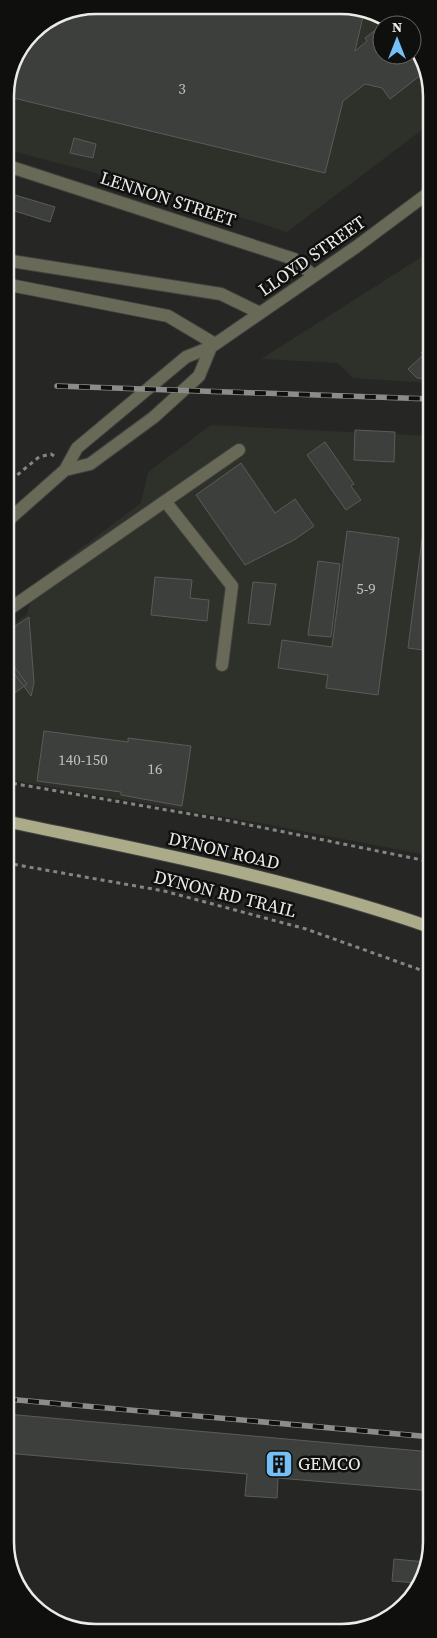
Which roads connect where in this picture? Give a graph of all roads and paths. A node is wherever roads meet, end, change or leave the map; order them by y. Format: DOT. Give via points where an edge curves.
graph roads {
  1 [pos="14,168"];
  2 [pos="423,197"];
  3 [pos="14,261"];
  4 [pos="314,276"];
  5 [pos="14,286"];
  6 [pos="260,313"];
  7 [pos="213,346"];
  8 [pos="239,450"];
  9 [pos="39,457"];
  10 [pos="66,470"];
  11 [pos="14,478"];
  12 [pos="165,501"];
  13 [pos="14,514"];
  14 [pos="14,606"];
  15 [pos="222,665"];
  16 [pos="14,783"];
  17 [pos="14,823"];
  18 [pos="423,860"];
  19 [pos="14,864"];
  20 [pos="423,925"];
  21 [pos="423,971"];
  1 -- 4 [label="street, LENNON STREET" via="294,259"];
  2 -- 4 [label="street, LLOYD STREET"];
  3 -- 6 [label="street" via="221,294"];
  4 -- 6 [label="street, LLOYD STREET"];
  5 -- 7 [label="street" via="168,316"];
  6 -- 7 [label="street, LLOYD STREET"];
  7 -- 10 [label="street, LLOYD STREET" via="186,357 77,448"];
  7 -- 10 [label="street, LLOYD STREET" via="199,376 154,417 90,464"];
  8 -- 12 [label="street"];
  9 -- 11 [label="path"];
  10 -- 13 [label="street, LLOYD STREET"];
  12 -- 14 [label="street"];
  12 -- 15 [label="street" via="232,586"];
  16 -- 18 [label="path" via="224,820"];
  17 -- 20 [label="main road, DYNON ROAD" via="250,874"];
  19 -- 21 [label="path, DYNON RD TRAIL" via="164,891 306,929"];
}
